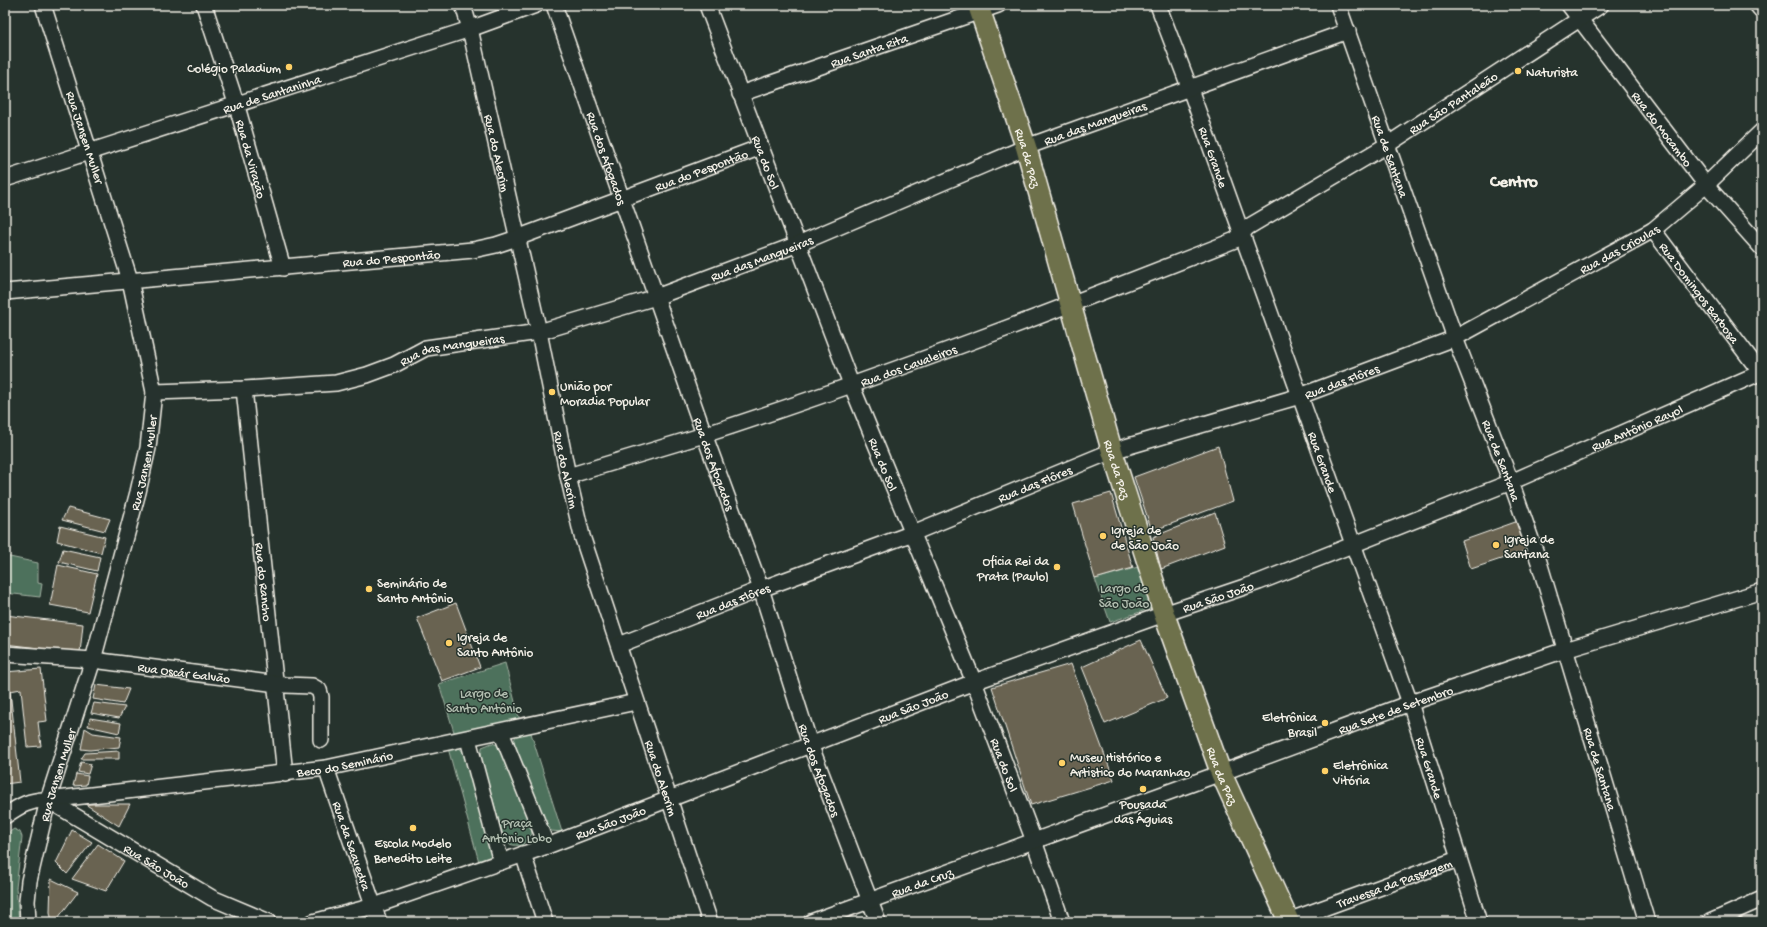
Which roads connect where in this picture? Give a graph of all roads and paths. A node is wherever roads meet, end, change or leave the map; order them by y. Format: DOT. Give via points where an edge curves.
graph roads {
  1 [pos="43,5"];
  2 [pos="204,5"];
  3 [pos="463,5"];
  4 [pos="536,5"];
  5 [pos="554,5"];
  6 [pos="707,5"];
  7 [pos="1158,5"];
  8 [pos="1338,5"];
  9 [pos="1569,5"];
  10 [pos="1601,5"];
  11 [pos="1757,5"];
  12 [pos="985,7"];
  13 [pos="1762,11"];
  14 [pos="1578,20"];
  15 [pos="470,29"];
  16 [pos="1348,31"];
  17 [pos="1190,89"];
  18 [pos="740,94"];
  19 [pos="236,103"];
  20 [pos="1762,131"];
  21 [pos="1387,145"];
  22 [pos="760,147"];
  23 [pos="1026,148"];
  24 [pos="90,151"];
  25 [pos="5,179"];
  26 [pos="1706,185"];
  27 [pos="621,199"];
  28 [pos="1653,230"];
  29 [pos="1241,234"];
  30 [pos="517,238"];
  31 [pos="798,244"];
  32 [pos="1762,248"];
  33 [pos="283,268"];
  34 [pos="130,280"];
  35 [pos="5,292"];
  36 [pos="656,297"];
  37 [pos="1070,305"];
  38 [pos="539,332"];
  39 [pos="1455,338"];
  40 [pos="1762,373"];
  41 [pos="851,384"];
  42 [pos="244,389"];
  43 [pos="154,392"];
  44 [pos="1300,396"];
  45 [pos="704,434"];
  46 [pos="1112,451"];
  47 [pos="568,476"];
  48 [pos="1511,482"];
  49 [pos="913,533"];
  50 [pos="1354,546"];
  51 [pos="761,589"];
  52 [pos="1762,591"];
  53 [pos="1164,614"];
  54 [pos="619,644"];
  55 [pos="1565,650"];
  56 [pos="5,654"];
  57 [pos="93,660"];
  58 [pos="974,682"];
  59 [pos="275,683"];
  60 [pos="636,702"];
  61 [pos="1410,703"];
  62 [pos="501,732"];
  63 [pos="468,739"];
  64 [pos="321,740"];
  65 [pos="810,744"];
  66 [pos="326,768"];
  67 [pos="1221,773"];
  68 [pos="285,774"];
  69 [pos="48,800"];
  70 [pos="669,800"];
  71 [pos="5,816"];
  72 [pos="1034,841"];
  73 [pos="547,846"];
  74 [pos="523,854"];
  75 [pos="1458,858"];
  76 [pos="501,862"];
  77 [pos="870,899"];
  78 [pos="1762,899"];
  79 [pos="374,906"];
  80 [pos="28,922"];
  81 [pos="269,922"];
  82 [pos="313,922"];
  83 [pos="380,922"];
  84 [pos="545,922"];
  85 [pos="710,922"];
  86 [pos="810,922"];
  87 [pos="878,922"];
  88 [pos="1062,922"];
  89 [pos="1288,922"];
  90 [pos="1479,922"];
  91 [pos="1647,922"];
  92 [pos="1710,922"];
  1 -- 24 [label="street, Rua Jansen Muller"];
  2 -- 19 [label="street, Rua da Viração"];
  3 -- 15 [label="street, Rua do Alecrim"];
  4 -- 15 [label="street, Rua de Santaninha"];
  5 -- 27 [label="street, Rua dos Afogados"];
  6 -- 18 [label="street, Rua do Sol"];
  7 -- 17 [label="street, Rua Grande"];
  8 -- 16 [label="street, Rua de Santana"];
  9 -- 14 [label="street, Rua do Mocambo"];
  10 -- 14 [label="street, Rua São Pantaleão"];
  11 -- 13 [label="street"];
  12 -- 18 [label="street, Rua Santa Rita"];
  12 -- 23 [label="main road, Rua da Paz"];
  14 -- 21 [label="street, Rua São Pantaleão"];
  14 -- 26 [label="street, Rua do Mocambo"];
  15 -- 19 [label="street, Rua de Santaninha"];
  15 -- 30 [label="street, Rua do Alecrim"];
  16 -- 17 [label="street, Rua das Mangueiras"];
  16 -- 21 [label="street, Rua de Santana"];
  17 -- 23 [label="street, Rua das Mangueiras"];
  17 -- 29 [label="street, Rua Grande"];
  18 -- 22 [label="street, Rua do Sol"];
  19 -- 24 [label="street, Rua de Santaninha"];
  19 -- 33 [label="street, Rua da Viração"];
  20 -- 26 [label="street, Rua das Crioulas"];
  21 -- 29 [label="street, Rua São Pantaleão" via="1248,227"];
  21 -- 39 [label="street, Rua de Santana"];
  22 -- 27 [label="street, Rua do Pespontão"];
  22 -- 31 [label="street, Rua do Sol"];
  23 -- 31 [label="street, Rua das Mangueiras"];
  23 -- 37 [label="main road, Rua da Paz"];
  24 -- 25 [label="street, Rua de Santaninha"];
  24 -- 34 [label="street, Rua Jansen Muller"];
  26 -- 28 [label="street, Rua das Crioulas"];
  26 -- 32 [label="street, Rua do Mocambo"];
  27 -- 30 [label="street, Rua do Pespontão"];
  27 -- 36 [label="street, Rua dos Afogados"];
  28 -- 39 [label="street, Rua das Crioulas"];
  28 -- 40 [label="street, Rua Domingos Barbosa"];
  29 -- 37 [label="street, Rua dos Cavaleiros" via="1235,240"];
  29 -- 44 [label="street, Rua Grande"];
  30 -- 33 [label="street, Rua do Pespontão" via="473,250"];
  30 -- 38 [label="street, Rua do Alecrim"];
  31 -- 36 [label="street, Rua das Mangueiras"];
  31 -- 41 [label="street, Rua do Sol"];
  33 -- 34 [label="street, Rua do Pespontão"];
  34 -- 35 [label="street, Rua do Pespontão"];
  34 -- 43 [label="street, Rua Jansen Muller"];
  36 -- 38 [label="street, Rua das Mangueiras"];
  36 -- 45 [label="street, Rua dos Afogados"];
  37 -- 41 [label="street, Rua dos Cavaleiros"];
  37 -- 46 [label="main road, Rua da Paz"];
  38 -- 42 [label="street, Rua das Mangueiras" via="426,348 367,376 336,383"];
  38 -- 47 [label="street, Rua do Alecrim"];
  39 -- 44 [label="street, Rua das Flôres"];
  39 -- 48 [label="street, Rua de Santana"];
  40 -- 48 [label="street, Rua Antônio Rayol"];
  41 -- 45 [label="street, Rua dos Cavaleiros"];
  41 -- 49 [label="street, Rua do Sol"];
  42 -- 43 [label="street, Rua das Mangueiras"];
  42 -- 59 [label="street, Rua do Rancho"];
  43 -- 57 [label="street, Rua Jansen Muller" via="148,448 138,492"];
  44 -- 46 [label="street, Rua das Flôres"];
  44 -- 50 [label="street, Rua Grande"];
  45 -- 47 [label="street, Rua dos Cavaleiros"];
  45 -- 51 [label="street, Rua dos Afogados"];
  46 -- 49 [label="street, Rua das Flôres"];
  46 -- 53 [label="main road, Rua da Paz"];
  47 -- 54 [label="street, Rua do Alecrim" via="582,536"];
  48 -- 50 [label="street, Rua São João"];
  48 -- 55 [label="street, Rua de Santana" via="1539,562"];
  49 -- 51 [label="street, Rua das Flôres"];
  49 -- 58 [label="street, Rua do Sol"];
  50 -- 53 [label="street, Rua São João"];
  50 -- 61 [label="street, Rua Grande"];
  51 -- 54 [label="street, Rua das Flôres"];
  51 -- 65 [label="street, Rua dos Afogados"];
  52 -- 55 [label="street, Rua Sete de Setembro"];
  53 -- 58 [label="street, Rua São João"];
  53 -- 67 [label="main road, Rua da Paz"];
  54 -- 60 [label="street, Rua do Alecrim"];
  55 -- 61 [label="street, Rua Sete de Setembro"];
  55 -- 91 [label="street, Rua de Santana"];
  56 -- 57 [label="street, Rua Oscár Galvão"];
  57 -- 59 [label="street, Rua Oscár Galvão"];
  57 -- 69 [label="street, Rua Jansen Muller"];
  58 -- 65 [label="street, Rua São João"];
  58 -- 72 [label="street, Rua do Sol"];
  59 -- 64 [label="street, Rua Oscár Galvão" via="312,686 319,690"];
  59 -- 68 [label="street, Rua do Rancho"];
  60 -- 62 [label="street, Beco do Seminário"];
  60 -- 70 [label="street, Rua do Alecrim"];
  61 -- 67 [label="street, Rua Sete de Setembro"];
  61 -- 75 [label="street, Rua Grande"];
  62 -- 63 [label="street, Beco do Seminário"];
  62 -- 73 [label="street"];
  63 -- 66 [label="street, Beco do Seminário"];
  63 -- 76 [label="street"];
  65 -- 70 [label="street, Rua São João"];
  65 -- 77 [label="street, Rua dos Afogados"];
  66 -- 68 [label="street, Beco do Seminário"];
  66 -- 79 [label="street, Rua da Saavedra"];
  67 -- 72 [label="street, Rua Sete de Setembro"];
  67 -- 89 [label="main road, Rua da Paz"];
  68 -- 69 [label="street, Beco do Seminário"];
  69 -- 71 [label="street, Beco do Seminário" via="30,801"];
  69 -- 80 [label="street, Rua Jansen Muller" via="29,881"];
  69 -- 81 [label="street, Rua São João" via="212,898"];
  70 -- 73 [label="street, Rua São João"];
  70 -- 85 [label="street, Rua do Alecrim"];
  72 -- 77 [label="street, Rua da Cruz"];
  72 -- 88 [label="street, Rua do Sol"];
  73 -- 74 [label="street, Rua São João"];
  74 -- 76 [label="street, Rua São João"];
  74 -- 84 [label="street"];
  75 -- 89 [label="street, Travessa da Passagem"];
  75 -- 90 [label="street, Rua Grande"];
  76 -- 79 [label="street, Rua São João"];
  77 -- 86 [label="street, Rua da Cruz"];
  77 -- 87 [label="street, Rua dos Afogados"];
  78 -- 92 [label="street"];
  79 -- 82 [label="street, Rua São João"];
  79 -- 83 [label="street, Rua da Saavedra"];
}
